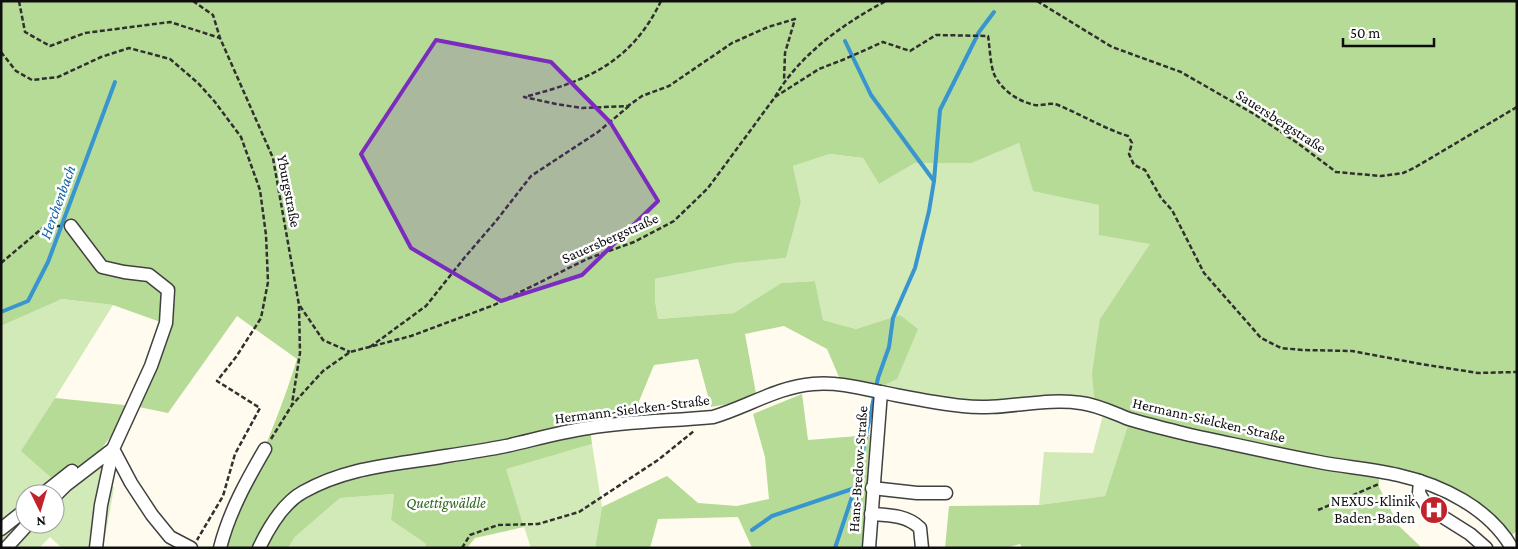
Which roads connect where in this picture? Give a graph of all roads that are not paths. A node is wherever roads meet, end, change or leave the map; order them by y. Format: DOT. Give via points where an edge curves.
graph roads {
  1 [pos="71,226"];
  2 [pos="876,391"];
  3 [pos="265,449"];
  4 [pos="113,450"];
  5 [pos="1420,481"];
  6 [pos="54,484"];
  7 [pos="65,486"];
  8 [pos="872,488"];
  9 [pos="946,493"];
  10 [pos="870,514"];
  11 [pos="15,518"];
  12 [pos="1,529"];
  13 [pos="19,534"];
  14 [pos="6,548"];
  15 [pos="96,548"];
  16 [pos="192,548"];
  17 [pos="220,548"];
  18 [pos="259,548"];
  19 [pos="869,548"];
  20 [pos="922,548"];
  21 [pos="1486,548"];
  22 [pos="1512,548"];
  1 -- 4 [label="street" via="102,267 149,275 168,290 166,323 151,366"];
  2 -- 5 [label="street, Hermann-Sielcken-Straße" via="964,406 1081,403 1174,431"];
  2 -- 8 [label="street, Hans-Bredow-Straße"];
  2 -- 18 [label="street, Hermann-Sielcken-Straße" via="842,384 812,384 780,391 713,417 590,428 507,446 350,472 302,492 286,505"];
  3 -- 17 [label="street" via="224,528"];
  4 -- 6 [label="street" via="99,452"];
  4 -- 7 [label="street"];
  4 -- 15 [label="street"];
  4 -- 16 [label="street" via="131,483 170,538"];
  5 -- 21 [label="street" via="1419,493 1427,507"];
  5 -- 22 [label="street, Hermann-Sielcken-Straße" via="1469,504 1495,525"];
  8 -- 9 [label="street"];
  8 -- 10 [label="street, Hans-Bredow-Straße"];
  10 -- 19 [label="street, Hans-Bredow-Straße"];
  10 -- 20 [label="street" via="911,520 920,528"];
  11 -- 12 [label="street"];
  13 -- 14 [label="street"];
}
